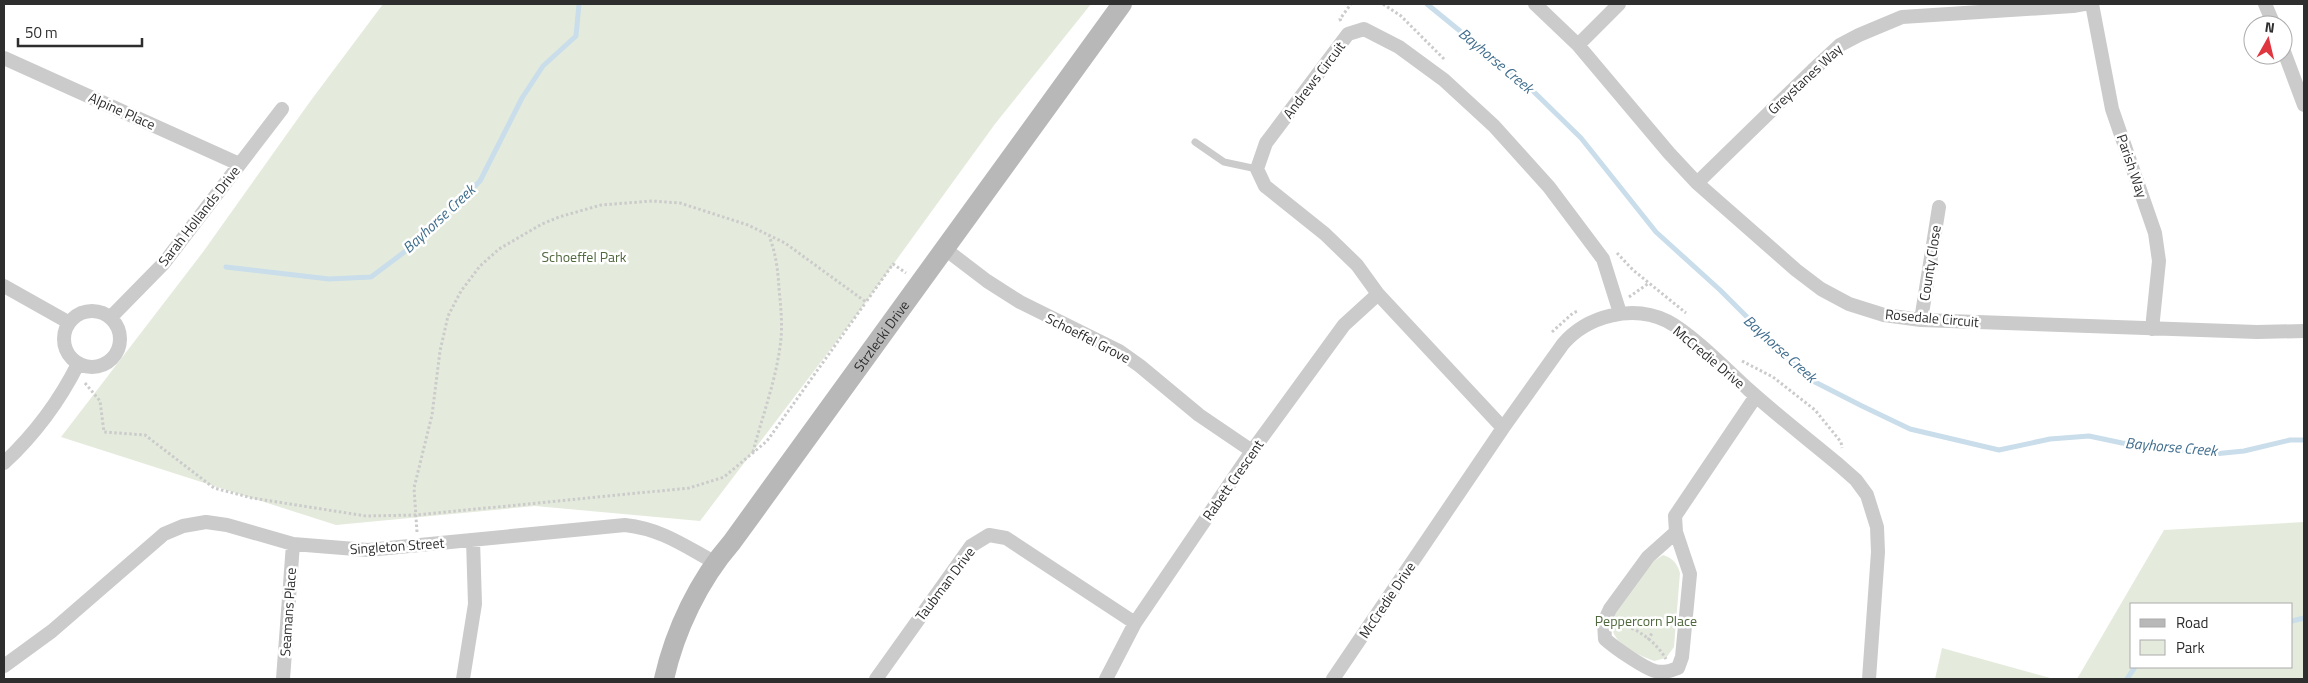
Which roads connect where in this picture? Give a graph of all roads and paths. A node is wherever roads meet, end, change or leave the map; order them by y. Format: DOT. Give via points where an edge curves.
graph roads {
  1 [pos="1122,4"];
  2 [pos="1383,4"];
  3 [pos="1535,4"];
  4 [pos="1619,4"];
  5 [pos="2084,4"];
  6 [pos="2092,4"];
  7 [pos="1578,45"];
  8 [pos="4,58"];
  9 [pos="1450,65"];
  10 [pos="2289,65"];
  11 [pos="2304,105"];
  12 [pos="282,109"];
  13 [pos="1195,142"];
  14 [pos="239,164"];
  15 [pos="1257,169"];
  16 [pos="1698,183"];
  17 [pos="1939,207"];
  18 [pos="769,236"];
  19 [pos="945,249"];
  20 [pos="1615,250"];
  21 [pos="920,282"];
  22 [pos="1649,283"];
  23 [pos="4,286"];
  24 [pos="1378,294"];
  25 [pos="1628,298"];
  26 [pos="866,302"];
  27 [pos="1620,313"];
  28 [pos="1687,314"];
  29 [pos="111,318"];
  30 [pos="1921,320"];
  31 [pos="68,322"];
  32 [pos="2152,328"];
  33 [pos="2304,331"];
  34 [pos="1736,356"];
  35 [pos="76,367"];
  36 [pos="1756,396"];
  37 [pos="1503,428"];
  38 [pos="1252,450"];
  39 [pos="752,452"];
  40 [pos="4,463"];
  41 [pos="1846,471"];
  42 [pos="416,515"];
  43 [pos="1676,532"];
  44 [pos="473,540"];
  45 [pos="294,544"];
  46 [pos="419,545"];
  47 [pos="714,562"];
  48 [pos="1640,618"];
  49 [pos="1135,623"];
  50 [pos="1604,626"];
  51 [pos="1630,628"];
  52 [pos="1652,633"];
  53 [pos="1648,640"];
  54 [pos="4,666"];
  55 [pos="1670,671"];
  56 [pos="283,679"];
  57 [pos="463,679"];
  58 [pos="664,679"];
  59 [pos="876,679"];
  60 [pos="1106,679"];
  61 [pos="1333,679"];
  62 [pos="1869,679"];
  1 -- 19 [label="street, Strzlecki Drive"];
  2 -- 9 [label="path" via="1401,16"];
  3 -- 7 [label="street, Rosedale Circuit"];
  4 -- 7 [label="street"];
  5 -- 16 [label="street, Greystanes Way" via="1902,18 1859,35 1840,44"];
  6 -- 32 [label="street, Parish Way" via="2112,109 2155,233 2159,261"];
  7 -- 16 [label="street, Rosedale Circuit" via="1662,146"];
  8 -- 14 [label="street, Alpine Place"];
  10 -- 11 [label="street"];
  12 -- 14 [label="street, Sarah Hollands Drive"];
  13 -- 15 [label="lane" via="1224,162"];
  14 -- 29 [label="street, Sarah Hollands Drive" via="164,263"];
  15 -- 24 [label="street" via="1265,186 1325,234 1357,265"];
  15 -- 27 [label="street, Andrews Circuit" via="1266,143 1348,34 1364,29 1399,47 1444,80 1494,126 1543,180 1603,258"];
  16 -- 30 [label="street, Rosedale Circuit" via="1821,289 1849,304 1884,315"];
  17 -- 30 [label="street, County Close"];
  18 -- 26 [label="path" via="785,242"];
  18 -- 39 [label="path" via="779,281 780,347 774,381"];
  18 -- 42 [label="path" via="748,225 680,203 652,201 601,205 566,214 499,249 480,266 461,291 448,316 432,415 414,488"];
  19 -- 21 [label="street, Strzlecki Drive"];
  19 -- 38 [label="street, Schoeffel Grove" via="1020,302 1119,351 1199,415"];
  20 -- 22 [label="path" via="1632,270"];
  21 -- 26 [label="path" via="893,264"];
  21 -- 47 [label="street, Strzlecki Drive"];
  22 -- 25 [label="path"];
  22 -- 28 [label="path"];
  23 -- 31 [label="street"];
  24 -- 37 [label="street"];
  24 -- 38 [label="street, Rabett Crescent" via="1339,331"];
  26 -- 39 [label="path" via="767,441"];
  27 -- 36 [label="street, McCredie Drive" via="1650,316 1668,322"];
  27 -- 37 [label="street, McCredie Drive" via="1586,324 1572,333"];
  29 -- 31 [label="street" via="89,310"];
  29 -- 35 [label="street" via="117,325 120,342 112,359 96,367"];
  30 -- 32 [label="street, Rosedale Circuit"];
  31 -- 35 [label="street" via="64,345"];
  32 -- 33 [label="street, Rosedale Circuit"];
  34 -- 41 [label="path" via="1773,377 1815,410 1841,442"];
  35 -- 40 [label="street" via="46,418"];
  35 -- 42 [label="path" via="100,401 104,432 145,435 214,488 252,498 366,516"];
  36 -- 41 [label="street, McCredie Drive"];
  36 -- 43 [label="street" via="1682,503 1675,516"];
  37 -- 61 [label="street, McCredie Drive"];
  38 -- 49 [label="street, Rabett Crescent"];
  39 -- 42 [label="path" via="724,478 689,488"];
  41 -- 62 [label="street, McCredie Drive" via="1867,495 1877,527"];
  42 -- 46 [label="path"];
  43 -- 50 [label="street" via="1638,569 1610,609"];
  43 -- 55 [label="street" via="1690,574 1682,657 1678,668"];
  44 -- 46 [label="street, Singleton Street"];
  44 -- 47 [label="street, Singleton Street" via="625,525 660,532"];
  44 -- 57 [label="street" via="475,604"];
  45 -- 46 [label="street, Singleton Street" via="368,550"];
  45 -- 54 [label="street, Singleton Street" via="227,525 206,522 183,526 148,546 59,625"];
  45 -- 56 [label="street, Seamans Place"];
  47 -- 58 [label="street, Strzlecki Drive" via="674,642"];
  48 -- 51 [label="path"];
  49 -- 59 [label="street, Taubman Drive" via="1006,538 989,536 971,546"];
  49 -- 60 [label="street, Rabett Crescent"];
  50 -- 51 [label="path"];
  50 -- 55 [label="street" via="1605,640 1614,647 1654,671"];
  51 -- 53 [label="path"];
  52 -- 53 [label="path"];
  53 -- 55 [label="path" via="1663,654"];
}
